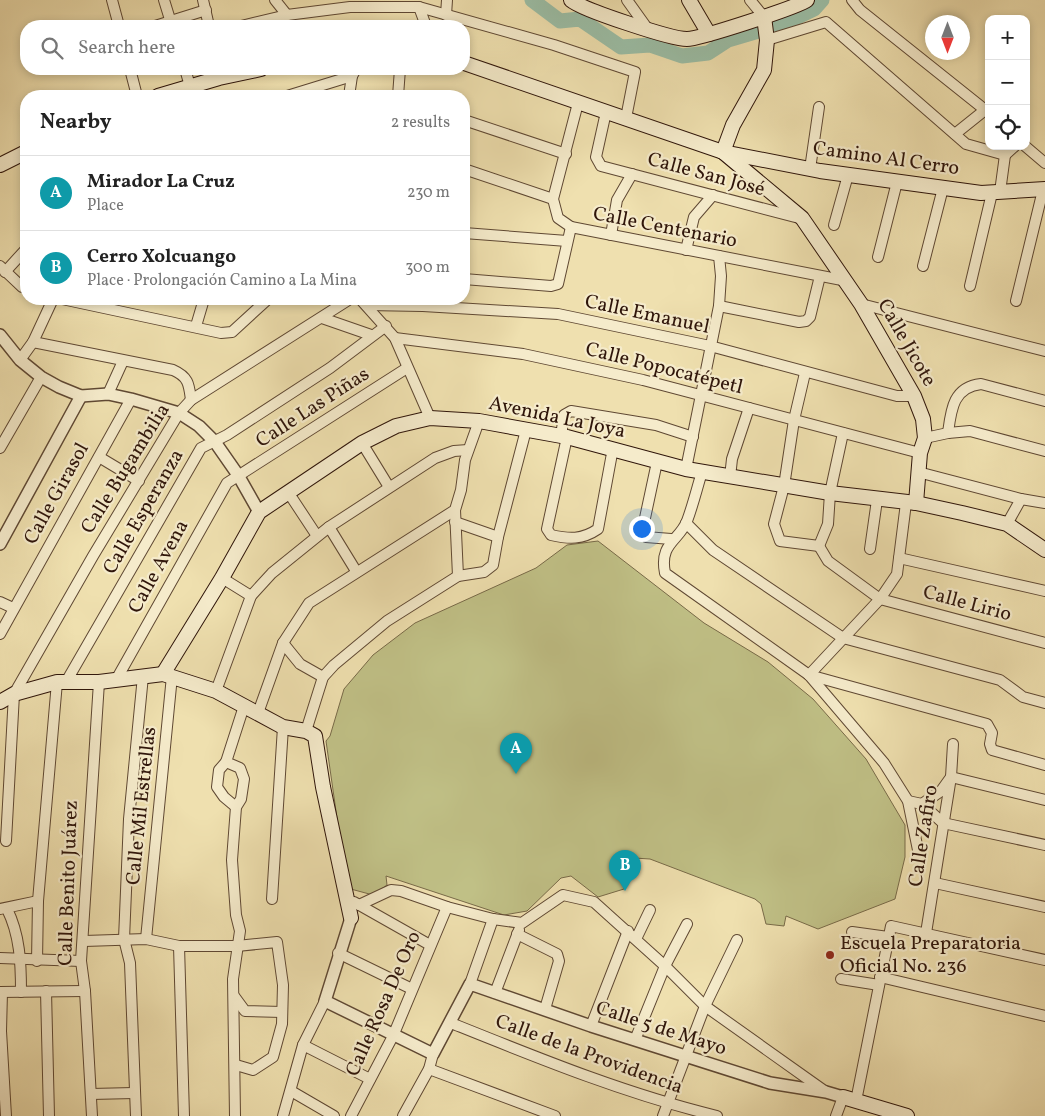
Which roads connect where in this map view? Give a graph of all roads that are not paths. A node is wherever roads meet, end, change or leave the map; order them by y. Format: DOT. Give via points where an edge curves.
graph roads {
  1 [pos="112,0"];
  2 [pos="164,0"];
  3 [pos="275,0"];
  4 [pos="447,0"];
  5 [pos="571,0"];
  6 [pos="627,0"];
  7 [pos="689,0"];
  8 [pos="750,0"];
  9 [pos="807,0"];
  10 [pos="852,0"];
  11 [pos="204,5"];
  12 [pos="420,7"];
  13 [pos="287,15"];
  14 [pos="446,15"];
  15 [pos="764,17"];
  16 [pos="117,20"];
  17 [pos="170,20"];
  18 [pos="178,20"];
  19 [pos="208,20"];
  20 [pos="266,20"];
  21 [pos="424,20"];
  22 [pos="464,20"];
  23 [pos="470,22"];
  24 [pos="647,28"];
  25 [pos="709,34"];
  26 [pos="767,40"];
  27 [pos="470,66"];
  28 [pos="132,75"];
  29 [pos="187,75"];
  30 [pos="214,75"];
  31 [pos="348,75"];
  32 [pos="354,75"];
  33 [pos="400,75"];
  34 [pos="190,86"];
  35 [pos="135,90"];
  36 [pos="177,90"];
  37 [pos="304,90"];
  38 [pos="350,90"];
  39 [pos="398,90"];
  40 [pos="578,103"];
  41 [pos="819,107"];
  42 [pos="985,109"];
  43 [pos="606,112"];
  44 [pos="985,112"];
  45 [pos="626,118"];
  46 [pos="470,122"];
  47 [pos="955,134"];
  48 [pos="1011,150"];
  49 [pos="1030,150"];
  50 [pos="723,152"];
  51 [pos="566,154"];
  52 [pos="20,155"];
  53 [pos="1005,155"];
  54 [pos="1045,163"];
  55 [pos="0,165"];
  56 [pos="810,169"];
  57 [pos="470,171"];
  58 [pos="632,174"];
  59 [pos="848,175"];
  60 [pos="897,182"];
  61 [pos="943,188"];
  62 [pos="1044,189"];
  63 [pos="996,193"];
  64 [pos="713,195"];
  65 [pos="553,199"];
  66 [pos="802,218"];
  67 [pos="834,225"];
  68 [pos="571,228"];
  69 [pos="470,233"];
  70 [pos="611,235"];
  71 [pos="567,241"];
  72 [pos="686,250"];
  73 [pos="20,253"];
  74 [pos="719,256"];
  75 [pos="878,257"];
  76 [pos="923,266"];
  77 [pos="2,269"];
  78 [pos="820,276"];
  79 [pos="470,279"];
  80 [pos="842,280"];
  81 [pos="20,283"];
  82 [pos="970,286"];
  83 [pos="1016,301"];
  84 [pos="861,304"];
  85 [pos="50,305"];
  86 [pos="92,305"];
  87 [pos="202,305"];
  88 [pos="261,305"];
  89 [pos="341,305"];
  90 [pos="367,305"];
  91 [pos="432,305"];
  92 [pos="719,306"];
  93 [pos="322,318"];
  94 [pos="196,326"];
  95 [pos="386,326"];
  96 [pos="371,335"];
  97 [pos="395,338"];
  98 [pos="1,339"];
  99 [pos="32,342"];
  100 [pos="710,346"];
  101 [pos="1045,351"];
  102 [pos="20,360"];
  103 [pos="123,361"];
  104 [pos="407,368"];
  105 [pos="805,373"];
  106 [pos="41,377"];
  107 [pos="108,394"];
  108 [pos="81,396"];
  109 [pos="700,396"];
  110 [pos="914,396"];
  111 [pos="131,399"];
  112 [pos="191,400"];
  113 [pos="1045,401"];
  114 [pos="749,408"];
  115 [pos="179,414"];
  116 [pos="430,418"];
  117 [pos="794,420"];
  118 [pos="479,421"];
  119 [pos="526,430"];
  120 [pos="843,433"];
  121 [pos="948,433"];
  122 [pos="564,437"];
  123 [pos="693,437"];
  124 [pos="925,438"];
  125 [pos="215,442"];
  126 [pos="362,443"];
  127 [pos="0,448"];
  128 [pos="613,448"];
  129 [pos="468,450"];
  130 [pos="1045,451"];
  131 [pos="920,453"];
  132 [pos="99,457"];
  133 [pos="657,462"];
  134 [pos="686,469"];
  135 [pos="702,472"];
  136 [pos="918,472"];
  137 [pos="238,475"];
  138 [pos="730,476"];
  139 [pos="139,481"];
  140 [pos="784,486"];
  141 [pos="390,487"];
  142 [pos="288,492"];
  143 [pos="830,493"];
  144 [pos="1021,499"];
  145 [pos="877,500"];
  146 [pos="911,503"];
  147 [pos="1045,503"];
  148 [pos="455,510"];
  149 [pos="259,512"];
  150 [pos="455,522"];
  151 [pos="686,523"];
  152 [pos="1007,524"];
  153 [pos="329,527"];
  154 [pos="317,536"];
  155 [pos="498,537"];
  156 [pos="671,540"];
  157 [pos="0,544"];
  158 [pos="819,546"];
  159 [pos="870,549"];
  160 [pos="1045,550"];
  161 [pos="900,558"];
  162 [pos="356,572"];
  163 [pos="458,576"];
  164 [pos="222,578"];
  165 [pos="1045,590"];
  166 [pos="251,596"];
  167 [pos="880,599"];
  168 [pos="0,602"];
  169 [pos="13,608"];
  170 [pos="0,634"];
  171 [pos="844,638"];
  172 [pos="283,643"];
  173 [pos="1045,643"];
  174 [pos="167,675"];
  175 [pos="142,676"];
  176 [pos="809,676"];
  177 [pos="323,677"];
  178 [pos="116,680"];
  179 [pos="62,682"];
  180 [pos="99,682"];
  181 [pos="216,691"];
  182 [pos="14,694"];
  183 [pos="0,702"];
  184 [pos="1045,703"];
  185 [pos="244,706"];
  186 [pos="258,713"];
  187 [pos="283,727"];
  188 [pos="306,731"];
  189 [pos="953,744"];
  190 [pos="226,762"];
  191 [pos="1045,765"];
  192 [pos="951,777"];
  193 [pos="1045,800"];
  194 [pos="908,801"];
  195 [pos="922,804"];
  196 [pos="236,807"];
  197 [pos="943,823"];
  198 [pos="6,841"];
  199 [pos="1045,845"];
  200 [pos="918,850"];
  201 [pos="935,883"];
  202 [pos="345,896"];
  203 [pos="272,899"];
  204 [pos="38,901"];
  205 [pos="359,905"];
  206 [pos="447,906"];
  207 [pos="1045,907"];
  208 [pos="4,909"];
  209 [pos="650,910"];
  210 [pos="351,918"];
  211 [pos="493,919"];
  212 [pos="522,923"];
  213 [pos="687,924"];
  214 [pos="628,931"];
  215 [pos="852,932"];
  216 [pos="926,933"];
  217 [pos="517,934"];
  218 [pos="888,937"];
  219 [pos="124,939"];
  220 [pos="146,939"];
  221 [pos="636,939"];
  222 [pos="84,940"];
  223 [pos="737,940"];
  224 [pos="430,945"];
  225 [pos="178,946"];
  226 [pos="237,946"];
  227 [pos="338,953"];
  228 [pos="0,958"];
  229 [pos="22,960"];
  230 [pos="1045,960"];
  231 [pos="37,961"];
  232 [pos="81,961"];
  233 [pos="665,966"];
  234 [pos="841,978"];
  235 [pos="880,981"];
  236 [pos="470,984"];
  237 [pos="412,989"];
  238 [pos="46,991"];
  239 [pos="85,991"];
  240 [pos="1,992"];
  241 [pos="21,992"];
  242 [pos="495,992"];
  243 [pos="233,995"];
  244 [pos="325,1001"];
  245 [pos="705,1006"];
  246 [pos="545,1009"];
  247 [pos="282,1012"];
  248 [pos="1045,1016"];
  249 [pos="451,1023"];
  250 [pos="591,1026"];
  251 [pos="0,1031"];
  252 [pos="393,1036"];
  253 [pos="635,1040"];
  254 [pos="303,1045"];
  255 [pos="434,1054"];
  256 [pos="684,1056"];
  257 [pos="236,1065"];
  258 [pos="429,1069"];
  259 [pos="370,1079"];
  260 [pos="291,1091"];
  261 [pos="826,1092"];
  262 [pos="134,1093"];
  263 [pos="91,1094"];
  264 [pos="849,1099"];
  265 [pos="667,1104"];
  266 [pos="6,1116"];
  267 [pos="49,1116"];
  268 [pos="92,1116"];
  269 [pos="136,1116"];
  270 [pos="184,1116"];
  271 [pos="235,1116"];
  272 [pos="282,1116"];
  273 [pos="334,1116"];
  274 [pos="351,1116"];
  275 [pos="403,1116"];
  276 [pos="555,1116"];
  277 [pos="663,1116"];
  278 [pos="717,1116"];
  279 [pos="836,1116"];
  280 [pos="907,1116"];
  1 -- 16 [label="street"];
  2 -- 17 [label="street"];
  3 -- 13 [label="street"];
  4 -- 14 [label="street"];
  5 -- 24 [label="main road" via="594,12"];
  6 -- 24 [label="street"];
  7 -- 25 [label="main road"];
  8 -- 15 [label="street"];
  9 -- 15 [label="main road"];
  10 -- 42 [label="street" via="860,10"];
  11 -- 18 [label="street"];
  11 -- 19 [label="street"];
  12 -- 13 [label="street" via="350,7"];
  12 -- 14 [label="street"];
  12 -- 21 [label="street"];
  13 -- 20 [label="street"];
  14 -- 22 [label="street"];
  15 -- 25 [label="main road"];
  15 -- 26 [label="main road"];
  23 -- 45 [label="street" via="635,72"];
  24 -- 25 [label="main road" via="688,39"];
  26 -- 47 [label="street" via="826,22"];
  26 -- 50 [label="main road" via="764,70 733,125"];
  27 -- 40 [label="main road"];
  28 -- 35 [label="street"];
  29 -- 34 [label="street"];
  30 -- 34 [label="main road"];
  31 -- 37 [label="street"];
  32 -- 38 [label="street"];
  33 -- 39 [label="street"];
  34 -- 36 [label="main road"];
  40 -- 43 [label="main road"];
  40 -- 51 [label="street"];
  41 -- 56 [label="street"];
  43 -- 45 [label="main road"];
  43 -- 58 [label="street, Calle San José" via="596,157 601,166"];
  44 -- 47 [label="street"];
  45 -- 50 [label="main road"];
  46 -- 51 [label="street"];
  47 -- 53 [label="street" via="966,144"];
  48 -- 53 [label="street"];
  49 -- 54 [label="street"];
  50 -- 56 [label="main road, Camino Al Cerro"];
  50 -- 66 [label="main road, Calle Jicote"];
  51 -- 65 [label="street"];
  52 -- 55 [label="main road"];
  53 -- 63 [label="street"];
  56 -- 59 [label="main road, Camino Al Cerro"];
  57 -- 65 [label="street"];
  58 -- 64 [label="street, Calle San José"];
  58 -- 70 [label="street" via="617,200"];
  59 -- 60 [label="main road, Camino Al Cerro"];
  59 -- 67 [label="street"];
  60 -- 61 [label="main road, Camino Al Cerro"];
  60 -- 75 [label="street"];
  61 -- 63 [label="main road, Camino Al Cerro"];
  61 -- 76 [label="street"];
  62 -- 63 [label="main road, Camino Al Cerro"];
  62 -- 83 [label="street"];
  63 -- 82 [label="street"];
  64 -- 66 [label="street, Calle San José"];
  64 -- 72 [label="street" via="694,217"];
  65 -- 68 [label="street" via="558,218"];
  66 -- 80 [label="main road, Calle Jicote"];
  68 -- 70 [label="street, Calle Centenario"];
  68 -- 71 [label="street, Calle Centenario"];
  69 -- 71 [label="street"];
  70 -- 72 [label="street, Calle Centenario"];
  71 -- 79 [label="street, Calle Centenario" via="558,284"];
  72 -- 74 [label="street, Calle Centenario"];
  73 -- 77 [label="street"];
  74 -- 78 [label="street, Calle Centenario"];
  74 -- 92 [label="street" via="722,276"];
  77 -- 81 [label="street"];
  78 -- 80 [label="street, Calle Centenario"];
  78 -- 92 [label="street" via="810,317 806,321"];
  80 -- 84 [label="main road, Calle Jicote"];
  84 -- 101 [label="street"];
  84 -- 110 [label="main road, Calle Jicote"];
  85 -- 99 [label="street"];
  86 -- 94 [label="street"];
  87 -- 94 [label="street"];
  88 -- 94 [label="street" via="232,332 222,333"];
  89 -- 93 [label="street, Calle Bugambilia"];
  90 -- 95 [label="street"];
  91 -- 100 [label="street, Calle Emanuel" via="558,314"];
  92 -- 100 [label="street"];
  93 -- 96 [label="street"];
  93 -- 112 [label="street, Calle Bugambilia"];
  95 -- 96 [label="street, Calle Esperanza"];
  95 -- 97 [label="street"];
  96 -- 125 [label="street, Calle Esperanza" via="330,368"];
  97 -- 104 [label="street"];
  97 -- 109 [label="street, Calle Popocatépetl" via="523,354"];
  98 -- 102 [label="street"];
  99 -- 102 [label="street"];
  99 -- 103 [label="street"];
  100 -- 105 [label="street, Calle Emanuel"];
  100 -- 109 [label="street"];
  102 -- 106 [label="street"];
  103 -- 107 [label="street"];
  103 -- 112 [label="street" via="184,374"];
  104 -- 116 [label="street"];
  104 -- 137 [label="street, Calle Las Piñas"];
  105 -- 110 [label="street, Calle Emanuel" via="897,396"];
  105 -- 117 [label="street"];
  106 -- 108 [label="street"];
  106 -- 127 [label="street"];
  107 -- 108 [label="street"];
  107 -- 111 [label="street"];
  108 -- 157 [label="street"];
  109 -- 114 [label="street, Calle Popocatépetl"];
  109 -- 123 [label="street"];
  110 -- 124 [label="main road, Calle Jicote" via="923,419"];
  111 -- 115 [label="street"];
  111 -- 132 [label="street, Calle Girasol"];
  112 -- 115 [label="street, Calle Bugambilia"];
  113 -- 121 [label="street" via="981,384 970,385 961,391 951,410"];
  114 -- 117 [label="street, Calle Popocatépetl"];
  114 -- 138 [label="street" via="732,459"];
  115 -- 125 [label="street" via="199,426"];
  115 -- 139 [label="street, Calle Bugambilia"];
  116 -- 118 [label="main road, Avenida La Joya"];
  116 -- 126 [label="main road, Avenida La Joya" via="396,426"];
  117 -- 120 [label="street, Calle Popocatépetl"];
  117 -- 140 [label="street"];
  118 -- 119 [label="main road, Avenida La Joya"];
  118 -- 129 [label="street"];
  119 -- 122 [label="main road, Avenida La Joya"];
  119 -- 155 [label="street"];
  120 -- 131 [label="street, Calle Popocatépetl"];
  120 -- 143 [label="street"];
  121 -- 124 [label="street"];
  121 -- 130 [label="street" via="970,431"];
  122 -- 123 [label="street" via="564,415 571,411 656,425"];
  122 -- 128 [label="main road, Avenida La Joya"];
  122 -- 128 [label="street" via="547,529 551,535 573,540 598,530"];
  123 -- 134 [label="street"];
  124 -- 131 [label="main road, Calle Jicote"];
  125 -- 137 [label="street"];
  125 -- 179 [label="street, Calle Esperanza" via="201,448"];
  126 -- 141 [label="street"];
  126 -- 142 [label="main road, Avenida La Joya"];
  128 -- 133 [label="main road, Avenida La Joya"];
  129 -- 141 [label="street" via="435,458"];
  129 -- 148 [label="street"];
  131 -- 136 [label="main road, Calle Jicote"];
  132 -- 139 [label="street"];
  132 -- 169 [label="street, Calle Girasol"];
  133 -- 134 [label="main road, Avenida La Joya"];
  133 -- 156 [label="street" via="642,532 646,537"];
  134 -- 135 [label="main road, Avenida La Joya"];
  135 -- 138 [label="main road, Avenida La Joya"];
  135 -- 151 [label="street"];
  136 -- 144 [label="street"];
  136 -- 146 [label="main road, Calle Jicote"];
  137 -- 149 [label="street"];
  137 -- 178 [label="street, Calle Avena" via="227,483"];
  138 -- 140 [label="main road, Avenida La Joya"];
  139 -- 182 [label="street, Calle Bugambilia"];
  140 -- 143 [label="main road, Avenida La Joya"];
  140 -- 158 [label="street" via="774,524 780,541"];
  141 -- 153 [label="street"];
  142 -- 149 [label="main road, Avenida La Joya"];
  142 -- 154 [label="street"];
  143 -- 145 [label="main road, Avenida La Joya"];
  143 -- 158 [label="street" via="828,524"];
  144 -- 147 [label="street"];
  144 -- 152 [label="street"];
  145 -- 146 [label="main road, Avenida La Joya"];
  145 -- 159 [label="street"];
  146 -- 152 [label="main road, Avenida La Joya"];
  146 -- 161 [label="street"];
  148 -- 150 [label="street"];
  148 -- 162 [label="street"];
  149 -- 164 [label="main road, Avenida La Joya"];
  150 -- 155 [label="street"];
  150 -- 163 [label="street"];
  151 -- 156 [label="street"];
  151 -- 171 [label="street" via="713,550"];
  152 -- 160 [label="main road, Avenida La Joya"];
  153 -- 154 [label="street"];
  153 -- 162 [label="street"];
  154 -- 166 [label="street" via="272,573"];
  155 -- 163 [label="street" via="493,565 484,572"];
  156 -- 176 [label="street" via="663,562 665,572"];
  158 -- 167 [label="street" via="828,561"];
  161 -- 165 [label="street"];
  161 -- 167 [label="street" via="896,574"];
  162 -- 172 [label="street" via="309,602"];
  163 -- 177 [label="street" via="387,621"];
  164 -- 166 [label="street"];
  164 -- 174 [label="main road, Avenida La Joya"];
  166 -- 181 [label="street"];
  167 -- 171 [label="street"];
  167 -- 173 [label="street, Calle Lirio"];
  168 -- 169 [label="street"];
  169 -- 170 [label="street, Calle Girasol"];
  171 -- 176 [label="street"];
  171 -- 184 [label="street" via="1000,680 1023,697"];
  172 -- 177 [label="street" via="300,664"];
  172 -- 186 [label="street"];
  174 -- 175 [label="main road"];
  174 -- 181 [label="main road"];
  174 -- 220 [label="street, Calle Mil Estrellas"];
  175 -- 178 [label="main road"];
  175 -- 219 [label="street" via="129,819"];
  176 -- 191 [label="street" via="987,724 992,733 992,750"];
  176 -- 194 [label="street" via="884,762"];
  177 -- 188 [label="street"];
  178 -- 180 [label="main road"];
  179 -- 180 [label="main road"];
  179 -- 182 [label="main road"];
  179 -- 204 [label="street, Calle Benito Juárez"];
  180 -- 222 [label="street, Calle Benito Juárez" via="89,809"];
  181 -- 185 [label="main road"];
  182 -- 183 [label="main road"];
  182 -- 198 [label="street"];
  185 -- 186 [label="main road"];
  185 -- 190 [label="street"];
  186 -- 187 [label="main road"];
  187 -- 188 [label="main road"];
  187 -- 203 [label="street"];
  188 -- 202 [label="main road" via="315,736"];
  189 -- 192 [label="street, Calle Zafiro"];
  190 -- 196 [label="street" via="219,770 217,787"];
  190 -- 196 [label="street" via="240,768 244,779 241,799"];
  192 -- 193 [label="street"];
  192 -- 195 [label="street" via="941,791"];
  192 -- 197 [label="street, Calle Zafiro"];
  194 -- 195 [label="street"];
  194 -- 200 [label="street"];
  195 -- 197 [label="street"];
  196 -- 226 [label="street" via="232,860 240,931"];
  197 -- 199 [label="street"];
  197 -- 201 [label="street, Calle Zafiro"];
  201 -- 207 [label="street"];
  201 -- 216 [label="street, Calle Zafiro"];
  202 -- 205 [label="street"];
  202 -- 210 [label="main road"];
  204 -- 208 [label="street"];
  204 -- 231 [label="street, Calle Benito Juárez"];
  205 -- 206 [label="street" via="391,890"];
  205 -- 224 [label="street"];
  206 -- 211 [label="street"];
  206 -- 224 [label="street, Calle Rosa De Oro"];
  208 -- 229 [label="street" via="14,922"];
  209 -- 221 [label="street"];
  210 -- 227 [label="street"];
  211 -- 212 [label="street"];
  211 -- 236 [label="street"];
  212 -- 214 [label="street" via="563,895 594,902"];
  212 -- 217 [label="street"];
  213 -- 233 [label="street"];
  214 -- 221 [label="street"];
  214 -- 250 [label="street"];
  215 -- 218 [label="street"];
  216 -- 218 [label="street" via="891,926"];
  216 -- 230 [label="street"];
  217 -- 242 [label="street"];
  217 -- 246 [label="street" via="557,954 559,961"];
  218 -- 235 [label="street"];
  219 -- 220 [label="street"];
  219 -- 222 [label="street"];
  219 -- 262 [label="street" via="130,963"];
  220 -- 225 [label="street"];
  221 -- 233 [label="street"];
  222 -- 232 [label="street, Calle Benito Juárez"];
  223 -- 245 [label="street"];
  224 -- 237 [label="street, Calle Rosa De Oro"];
  225 -- 226 [label="street"];
  225 -- 270 [label="street"];
  226 -- 243 [label="street"];
  226 -- 247 [label="street" via="277,942 283,985"];
  227 -- 237 [label="street"];
  227 -- 244 [label="street"];
  228 -- 229 [label="street"];
  229 -- 231 [label="street"];
  229 -- 241 [label="street"];
  231 -- 232 [label="street"];
  232 -- 239 [label="street, Calle Benito Juárez"];
  233 -- 245 [label="street"];
  233 -- 253 [label="street"];
  234 -- 235 [label="street"];
  235 -- 248 [label="street"];
  235 -- 264 [label="street"];
  236 -- 242 [label="street, Calle 5 de Mayo"];
  236 -- 249 [label="street"];
  237 -- 252 [label="street, Calle Rosa De Oro"];
  238 -- 239 [label="street"];
  238 -- 241 [label="street"];
  238 -- 267 [label="street"];
  239 -- 263 [label="street, Calle Benito Juárez"];
  240 -- 241 [label="street"];
  240 -- 251 [label="street"];
  242 -- 246 [label="street, Calle 5 de Mayo"];
  243 -- 247 [label="street" via="246,1011"];
  243 -- 257 [label="street"];
  244 -- 252 [label="street"];
  244 -- 254 [label="street"];
  245 -- 256 [label="street"];
  245 -- 261 [label="street"];
  246 -- 250 [label="street, Calle 5 de Mayo"];
  247 -- 257 [label="street" via="273,1057 253,1070"];
  249 -- 255 [label="street"];
  249 -- 265 [label="street, Calle de la Providencia"];
  250 -- 253 [label="street, Calle 5 de Mayo"];
  251 -- 266 [label="street"];
  252 -- 255 [label="street"];
  252 -- 259 [label="street, Calle Rosa De Oro"];
  253 -- 256 [label="street, Calle 5 de Mayo"];
  254 -- 259 [label="street"];
  254 -- 260 [label="street"];
  255 -- 258 [label="street"];
  256 -- 261 [label="street, Calle 5 de Mayo" via="770,1083"];
  256 -- 265 [label="street"];
  257 -- 271 [label="street"];
  258 -- 275 [label="street"];
  258 -- 276 [label="street"];
  259 -- 274 [label="street, Calle Rosa De Oro"];
  260 -- 272 [label="street"];
  260 -- 273 [label="street"];
  261 -- 264 [label="street, Calle 5 de Mayo"];
  262 -- 263 [label="street"];
  262 -- 269 [label="street"];
  263 -- 268 [label="street, Calle Benito Juárez"];
  264 -- 279 [label="street"];
  264 -- 280 [label="main road"];
  265 -- 277 [label="street"];
  265 -- 278 [label="street, Calle de la Providencia"];
}
